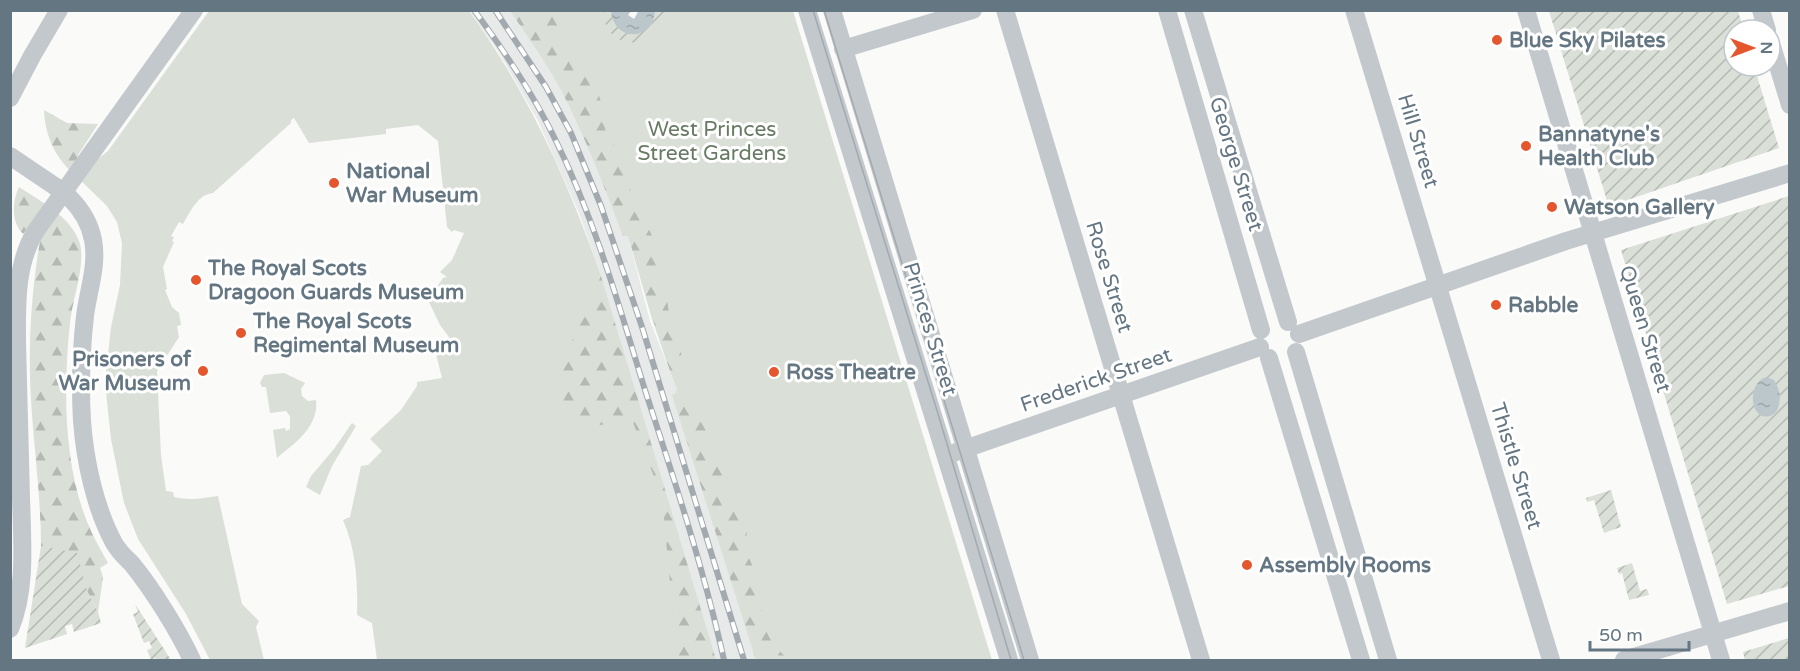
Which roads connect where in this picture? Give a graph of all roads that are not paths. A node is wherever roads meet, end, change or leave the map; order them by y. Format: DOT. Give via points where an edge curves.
graph roads {
  1 [pos="58,10"];
  2 [pos="194,10"];
  3 [pos="807,10"];
  4 [pos="831,10"];
  5 [pos="973,10"];
  6 [pos="1005,10"];
  7 [pos="1167,10"];
  8 [pos="1193,10"];
  9 [pos="1354,10"];
  10 [pos="1526,10"];
  11 [pos="843,49"];
  12 [pos="1782,78"];
  13 [pos="10,99"];
  14 [pos="1790,105"];
  15 [pos="10,156"];
  16 [pos="1790,173"];
  17 [pos="1593,232"];
  18 [pos="1438,285"];
  19 [pos="1294,336"];
  20 [pos="1263,345"];
  21 [pos="1121,396"];
  22 [pos="966,449"];
  23 [pos="946,455"];
  24 [pos="1790,611"];
  25 [pos="10,629"];
  26 [pos="1713,634"];
  27 [pos="192,660"];
  28 [pos="1009,660"];
  29 [pos="1030,660"];
  30 [pos="1201,660"];
  31 [pos="1361,660"];
  32 [pos="1389,660"];
  33 [pos="1551,660"];
  34 [pos="1624,660"];
  35 [pos="1721,660"];
  1 -- 13 [label="street"];
  2 -- 25 [label="street" via="35,232 24,256 18,285 17,325 22,551 19,592"];
  3 -- 23 [label="street, Princes Street"];
  4 -- 11 [label="street, Princes Street"];
  5 -- 11 [label="street"];
  6 -- 21 [label="street, Rose Street"];
  7 -- 20 [label="street, George Street"];
  8 -- 19 [label="street, George Street"];
  9 -- 18 [label="street, Hill Street"];
  10 -- 17 [label="street, Queen Street"];
  11 -- 22 [label="street, Princes Street"];
  12 -- 14 [label="street"];
  15 -- 27 [label="street" via="63,192 87,220 95,252 80,387 94,489 113,542 166,614"];
  16 -- 17 [label="street"];
  17 -- 18 [label="street"];
  17 -- 26 [label="street, Queen Street"];
  18 -- 19 [label="street"];
  18 -- 33 [label="street, Thistle Street"];
  19 -- 20 [label="street" via="1284,361"];
  19 -- 20 [label="street" via="1280,320 1271,321"];
  19 -- 32 [label="street, George Street"];
  20 -- 21 [label="street, Frederick Street"];
  20 -- 31 [label="street, George Street"];
  21 -- 22 [label="street, Frederick Street"];
  21 -- 30 [label="street, Rose Street"];
  22 -- 23 [label="street, Frederick Street"];
  22 -- 29 [label="street, Princes Street"];
  23 -- 28 [label="street, Princes Street"];
  24 -- 26 [label="street"];
  26 -- 34 [label="street"];
  26 -- 35 [label="street, Queen Street"];
}
